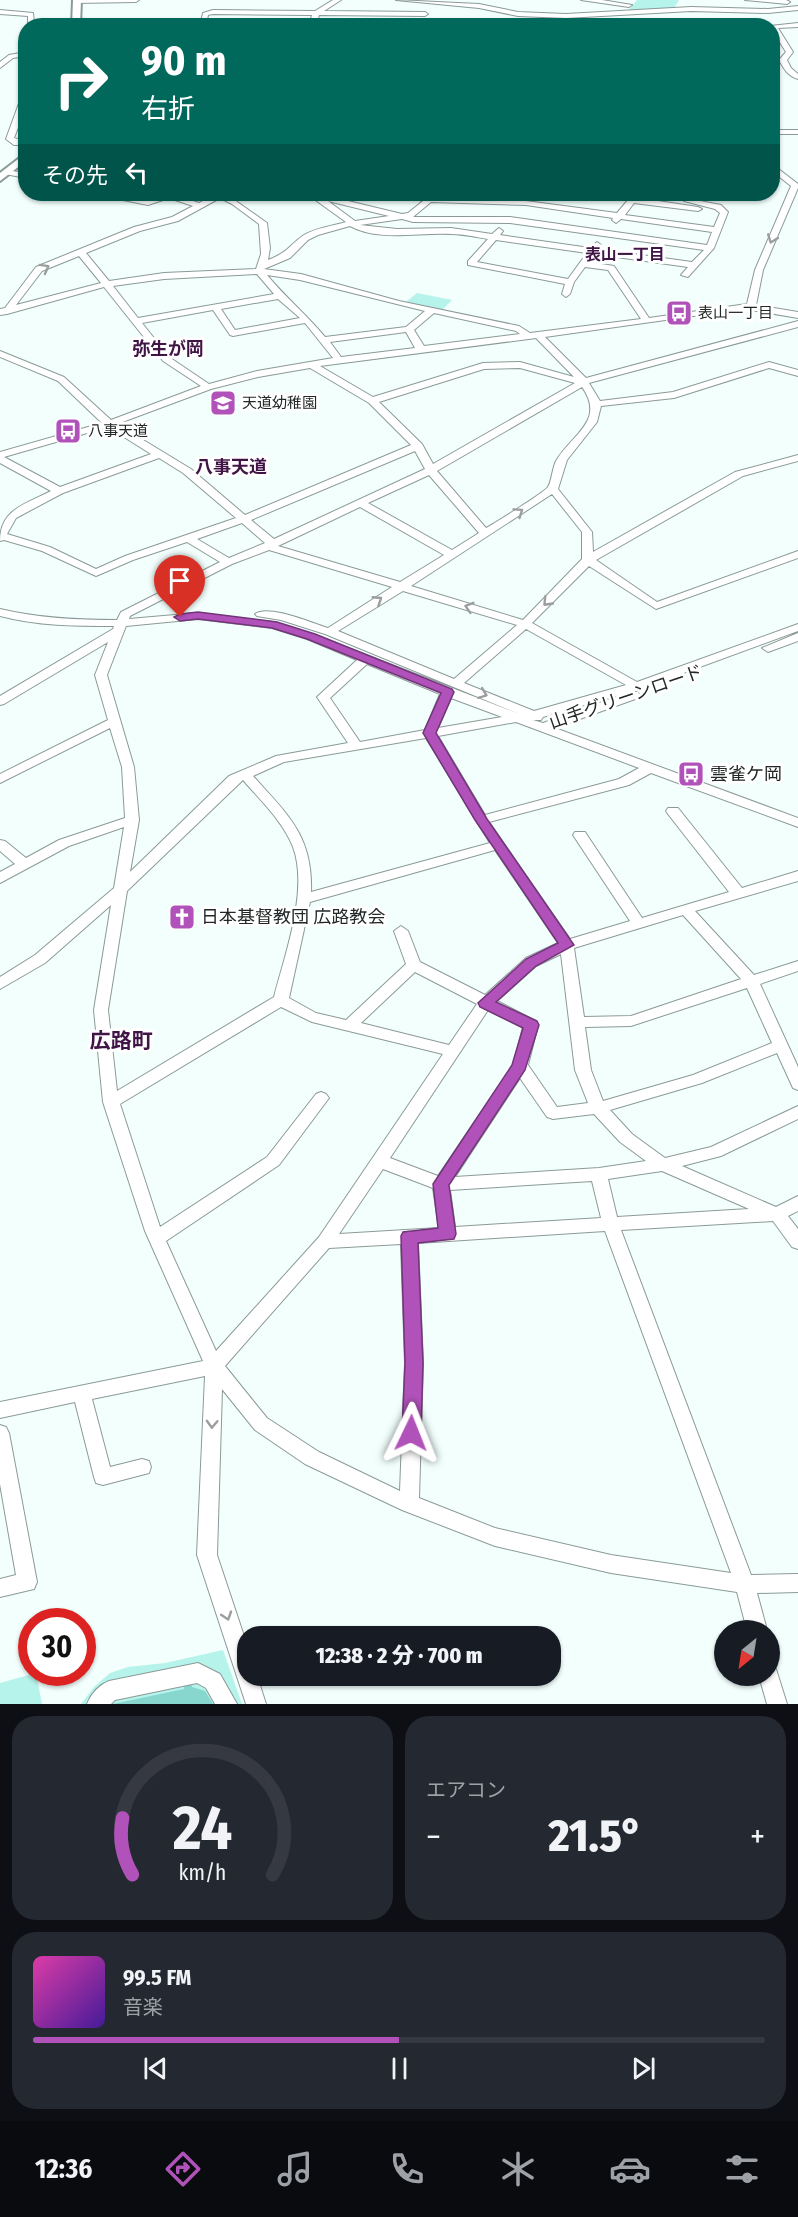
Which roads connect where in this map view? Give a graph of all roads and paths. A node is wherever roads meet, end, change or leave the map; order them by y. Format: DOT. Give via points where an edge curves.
graph roads {
  1 [pos="136,0"];
  2 [pos="338,0"];
  3 [pos="399,0"];
  4 [pos="584,0"];
  5 [pos="751,0"];
  6 [pos="77,1"];
  7 [pos="630,2"];
  8 [pos="798,2"];
  9 [pos="482,3"];
  10 [pos="432,4"];
  11 [pos="798,8"];
  12 [pos="747,10"];
  13 [pos="0,12"];
  14 [pos="316,13"];
  15 [pos="425,14"];
  16 [pos="623,14"];
  17 [pos="31,18"];
  18 [pos="76,18"];
  19 [pos="205,18"];
  20 [pos="314,18"];
  21 [pos="423,18"];
  22 [pos="798,25"];
  23 [pos="780,26"];
  24 [pos="780,40"];
  25 [pos="18,55"];
  26 [pos="787,56"];
  27 [pos="798,56"];
  28 [pos="0,66"];
  29 [pos="798,66"];
  30 [pos="786,67"];
  31 [pos="798,77"];
  32 [pos="18,117"];
  33 [pos="780,132"];
  34 [pos="798,132"];
  35 [pos="18,143"];
  36 [pos="18,163"];
  37 [pos="780,173"];
  38 [pos="4,175"];
  39 [pos="780,183"];
  40 [pos="796,186"];
  41 [pos="187,201"];
  42 [pos="209,201"];
  43 [pos="234,201"];
  44 [pos="322,201"];
  45 [pos="340,201"];
  46 [pos="429,201"];
  47 [pos="495,201"];
  48 [pos="632,201"];
  49 [pos="659,201"];
  50 [pos="688,201"];
  51 [pos="526,203"];
  52 [pos="201,206"];
  53 [pos="724,212"];
  54 [pos="619,216"];
  55 [pos="401,217"];
  56 [pos="510,220"];
  57 [pos="350,224"];
  58 [pos="715,230"];
  59 [pos="606,234"];
  60 [pos="494,237"];
  61 [pos="710,248"];
  62 [pos="592,251"];
  63 [pos="81,252"];
  64 [pos="582,264"];
  65 [pos="692,265"];
  66 [pos="261,268"];
  67 [pos="685,275"];
  68 [pos="570,282"];
  69 [pos="107,284"];
  70 [pos="566,294"];
  71 [pos="280,296"];
  72 [pos="751,307"];
  73 [pos="216,308"];
  74 [pos="431,311"];
  75 [pos="3,312"];
  76 [pos="798,315"];
  77 [pos="308,320"];
  78 [pos="137,321"];
  79 [pos="647,321"];
  80 [pos="798,324"];
  81 [pos="409,329"];
  82 [pos="533,335"];
  83 [pos="324,340"];
  84 [pos="421,350"];
  85 [pos="0,354"];
  86 [pos="339,360"];
  87 [pos="312,364"];
  88 [pos="798,373"];
  89 [pos="583,382"];
  90 [pos="208,387"];
  91 [pos="372,401"];
  92 [pos="597,404"];
  93 [pos="109,424"];
  94 [pos="418,446"];
  95 [pos="158,455"];
  96 [pos="0,457"];
  97 [pos="798,458"];
  98 [pos="431,470"];
  99 [pos="553,489"];
  100 [pos="59,491"];
  101 [pos="360,503"];
  102 [pos="242,520"];
  103 [pos="485,534"];
  104 [pos="1,537"];
  105 [pos="189,539"];
  106 [pos="270,545"];
  107 [pos="798,554"];
  108 [pos="452,555"];
  109 [pos="588,560"];
  110 [pos="228,562"];
  111 [pos="400,586"];
  112 [pos="0,603"];
  113 [pos="0,612"];
  114 [pos="121,623"];
  115 [pos="525,624"];
  116 [pos="798,627"];
  117 [pos="329,632"];
  118 [pos="798,637"];
  119 [pos="365,659"];
  120 [pos="636,686"];
  121 [pos="452,688"];
  122 [pos="0,701"];
  123 [pos="535,715"];
  124 [pos="520,719"];
  125 [pos="113,722"];
  126 [pos="545,727"];
  127 [pos="430,733"];
  128 [pos="357,747"];
  129 [pos="651,767"];
  130 [pos="245,775"];
  131 [pos="0,778"];
  132 [pos="673,811"];
  133 [pos="132,820"];
  134 [pos="481,820"];
  135 [pos="798,823"];
  136 [pos="580,835"];
  137 [pos="0,844"];
  138 [pos="498,845"];
  139 [pos="24,863"];
  140 [pos="798,876"];
  141 [pos="0,878"];
  142 [pos="119,891"];
  143 [pos="738,893"];
  144 [pos="303,899"];
  145 [pos="685,909"];
  146 [pos="638,923"];
  147 [pos="401,931"];
  148 [pos="567,945"];
  149 [pos="414,965"];
  150 [pos="798,966"];
  151 [pos="752,982"];
  152 [pos="0,984"];
  153 [pos="281,1000"];
  154 [pos="485,1003"];
  155 [pos="578,1022"];
  156 [pos="349,1026"];
  157 [pos="780,1046"];
  158 [pos="453,1051"];
  159 [pos="520,1066"];
  160 [pos="798,1084"];
  161 [pos="321,1098"];
  162 [pos="111,1102"];
  163 [pos="598,1108"];
  164 [pos="798,1112"];
  165 [pos="379,1161"];
  166 [pos="663,1165"];
  167 [pos="599,1174"];
  168 [pos="441,1184"];
  169 [pos="798,1203"];
  170 [pos="777,1214"];
  171 [pos="611,1226"];
  172 [pos="448,1234"];
  173 [pos="409,1236"];
  174 [pos="157,1238"];
  175 [pos="325,1242"];
  176 [pos="798,1242"];
  177 [pos="214,1366"];
  178 [pos="82,1393"];
  179 [pos="0,1410"];
  180 [pos="0,1433"];
  181 [pos="142,1467"];
  182 [pos="409,1504"];
  183 [pos="798,1582"];
  184 [pos="745,1584"];
  185 [pos="0,1587"];
  186 [pos="754,1620"];
  187 [pos="772,1686"];
  188 [pos="97,1704"];
  189 [pos="227,1704"];
  190 [pos="256,1704"];
  191 [pos="777,1704"];
  1 -- 6 [label="street"];
  2 -- 14 [label="street"];
  3 -- 10 [label="street"];
  4 -- 7 [label="street"];
  5 -- 8 [label="street"];
  5 -- 12 [label="street"];
  6 -- 18 [label="main road"];
  7 -- 16 [label="street"];
  9 -- 10 [label="street"];
  9 -- 16 [label="street" via="542,15"];
  10 -- 15 [label="street"];
  11 -- 12 [label="street"];
  12 -- 16 [label="street"];
  13 -- 17 [label="street" via="31,14"];
  14 -- 15 [label="street"];
  14 -- 19 [label="street" via="213,12"];
  14 -- 20 [label="street"];
  15 -- 21 [label="street"];
  22 -- 23 [label="street"];
  24 -- 26 [label="street" via="790,52"];
  25 -- 28 [label="street" via="10,56"];
  26 -- 27 [label="street"];
  26 -- 30 [label="street" via="783,60"];
  29 -- 30 [label="street"];
  30 -- 31 [label="street"];
  32 -- 35 [label="street" via="10,139"];
  33 -- 34 [label="street"];
  36 -- 38 [label="main road"];
  37 -- 40 [label="street"];
  39 -- 40 [label="street"];
  40 -- 72 [label="street, one-way" via="759,270"];
  41 -- 52 [label="street"];
  42 -- 52 [label="street"];
  43 -- 66 [label="street" via="263,223 266,241"];
  44 -- 57 [label="street"];
  45 -- 55 [label="street"];
  46 -- 55 [label="street"];
  47 -- 51 [label="street"];
  48 -- 54 [label="street"];
  49 -- 53 [label="street"];
  50 -- 53 [label="street" via="718,207"];
  51 -- 54 [label="street"];
  51 -- 56 [label="street"];
  52 -- 63 [label="street"];
  53 -- 58 [label="street"];
  54 -- 58 [label="street"];
  54 -- 59 [label="street"];
  55 -- 56 [label="street"];
  55 -- 57 [label="street"];
  56 -- 59 [label="street"];
  56 -- 60 [label="street"];
  57 -- 60 [label="street" via="373,231 451,231"];
  57 -- 66 [label="street" via="315,233 287,256"];
  58 -- 61 [label="street"];
  59 -- 61 [label="street"];
  59 -- 62 [label="street"];
  60 -- 62 [label="street"];
  60 -- 68 [label="street" via="471,263"];
  61 -- 65 [label="street"];
  62 -- 64 [label="street"];
  62 -- 65 [label="street"];
  63 -- 69 [label="street"];
  75 -- 63 [label="street, one-way" via="39,269"];
  64 -- 68 [label="street"];
  64 -- 79 [label="street" via="611,268"];
  65 -- 67 [label="street"];
  66 -- 69 [label="street"];
  66 -- 71 [label="street"];
  66 -- 74 [label="street"];
  68 -- 70 [label="street"];
  69 -- 75 [label="street"];
  69 -- 78 [label="street"];
  71 -- 73 [label="street"];
  71 -- 77 [label="street"];
  72 -- 76 [label="street"];
  72 -- 79 [label="street"];
  73 -- 77 [label="street" via="233,333"];
  73 -- 78 [label="street"];
  74 -- 81 [label="street"];
  74 -- 82 [label="street"];
  77 -- 83 [label="street"];
  78 -- 90 [label="street" via="166,359"];
  79 -- 82 [label="street"];
  80 -- 89 [label="street"];
  81 -- 83 [label="street"];
  81 -- 84 [label="street"];
  82 -- 84 [label="street"];
  82 -- 89 [label="street"];
  83 -- 86 [label="street"];
  84 -- 86 [label="street"];
  85 -- 93 [label="street" via="62,379"];
  86 -- 87 [label="street"];
  87 -- 90 [label="street"];
  87 -- 91 [label="street"];
  88 -- 92 [label="street" via="769,365 674,395"];
  89 -- 91 [label="street" via="520,365 483,366"];
  89 -- 92 [label="street"];
  89 -- 98 [label="street"];
  90 -- 93 [label="street"];
  91 -- 94 [label="street"];
  92 -- 99 [label="street" via="594,421 555,470"];
  93 -- 95 [label="street"];
  93 -- 96 [label="street"];
  94 -- 98 [label="street"];
  94 -- 102 [label="street"];
  95 -- 100 [label="street"];
  95 -- 102 [label="street" via="187,471"];
  96 -- 100 [label="street"];
  97 -- 109 [label="street" via="739,474"];
  98 -- 101 [label="street"];
  98 -- 103 [label="street"];
  103 -- 99 [label="street, one-way"];
  99 -- 109 [label="street" via="587,532"];
  100 -- 104 [label="street" via="12,516"];
  101 -- 106 [label="street"];
  101 -- 108 [label="street"];
  102 -- 105 [label="street"];
  102 -- 106 [label="street"];
  103 -- 108 [label="street"];
  104 -- 105 [label="street" via="46,549 96,573"];
  105 -- 110 [label="street"];
  106 -- 110 [label="street"];
  106 -- 111 [label="street"];
  107 -- 109 [label="street" via="656,606"];
  108 -- 111 [label="street"];
  109 -- 115 [label="street, one-way"];
  110 -- 114 [label="street"];
  115 -- 111 [label="street, one-way"];
  117 -- 111 [label="street, one-way"];
  112 -- 114 [label="street, 山手グリーンロード"];
  113 -- 114 [label="street, 山手グリーンロード" via="53,622"];
  114 -- 117 [label="street, 山手グリーンロード" via="159,610 228,609 283,617"];
  114 -- 119 [label="street, 山手グリーンロード" via="198,616 250,620 311,637"];
  114 -- 122 [label="street"];
  114 -- 125 [label="street" via="101,675"];
  115 -- 120 [label="street"];
  115 -- 121 [label="street"];
  116 -- 120 [label="street, 山手グリーンロード"];
  117 -- 121 [label="street, 山手グリーンロード"];
  118 -- 126 [label="street, 山手グリーンロード"];
  119 -- 121 [label="street, 山手グリーンロード"];
  119 -- 128 [label="street" via="323,697"];
  120 -- 123 [label="street, 山手グリーンロード"];
  121 -- 123 [label="street, 山手グリーンロード, one-way"];
  121 -- 124 [label="street, 山手グリーンロード"];
  121 -- 127 [label="street"];
  123 -- 124 [label="street"];
  123 -- 126 [label="street"];
  124 -- 126 [label="street, 山手グリーンロード"];
  124 -- 127 [label="street"];
  125 -- 131 [label="street"];
  125 -- 133 [label="street" via="128,767"];
  126 -- 129 [label="street"];
  127 -- 128 [label="street"];
  127 -- 134 [label="street"];
  128 -- 130 [label="street" via="281,759"];
  129 -- 134 [label="street" via="624,782"];
  129 -- 135 [label="street"];
  130 -- 142 [label="street" via="234,779"];
  130 -- 144 [label="street" via="286,821 303,857"];
  132 -- 143 [label="street"];
  133 -- 139 [label="street" via="64,843"];
  133 -- 142 [label="street"];
  134 -- 138 [label="street"];
  136 -- 146 [label="street"];
  137 -- 139 [label="street"];
  138 -- 144 [label="street"];
  138 -- 148 [label="street"];
  139 -- 141 [label="street"];
  140 -- 143 [label="street"];
  142 -- 152 [label="street" via="40,959"];
  142 -- 162 [label="street" via="100,1010"];
  143 -- 145 [label="street"];
  144 -- 153 [label="street"];
  145 -- 146 [label="street"];
  145 -- 151 [label="street"];
  146 -- 148 [label="street"];
  147 -- 149 [label="street"];
  148 -- 154 [label="street" via="531,962"];
  148 -- 155 [label="street"];
  149 -- 154 [label="street"];
  149 -- 156 [label="street"];
  150 -- 151 [label="street"];
  151 -- 155 [label="street" via="631,1021"];
  151 -- 157 [label="street"];
  153 -- 156 [label="street" via="312,1017"];
  153 -- 162 [label="street"];
  154 -- 158 [label="street"];
  154 -- 159 [label="street" via="531,1025"];
  155 -- 163 [label="street" via="583,1070"];
  156 -- 158 [label="street"];
  157 -- 160 [label="street"];
  157 -- 163 [label="street" via="697,1079"];
  158 -- 165 [label="street"];
  159 -- 163 [label="street" via="553,1113"];
  159 -- 168 [label="street"];
  161 -- 174 [label="street" via="273,1161"];
  162 -- 174 [label="street"];
  163 -- 166 [label="street" via="626,1138"];
  164 -- 166 [label="street" via="715,1152"];
  165 -- 168 [label="street"];
  165 -- 175 [label="street"];
  166 -- 167 [label="street"];
  166 -- 170 [label="street"];
  167 -- 168 [label="street"];
  167 -- 171 [label="street"];
  168 -- 172 [label="street"];
  169 -- 170 [label="street"];
  170 -- 171 [label="street"];
  170 -- 176 [label="street"];
  171 -- 172 [label="street"];
  171 -- 184 [label="street"];
  172 -- 173 [label="street"];
  173 -- 175 [label="street"];
  173 -- 182 [label="street" via="414,1363"];
  174 -- 177 [label="street"];
  175 -- 177 [label="street"];
  177 -- 178 [label="street"];
  177 -- 182 [label="street" via="261,1424 312,1458"];
  177 -- 190 [label="street, one-way" via="207,1555"];
  178 -- 179 [label="street"];
  178 -- 181 [label="street" via="103,1477"];
  180 -- 185 [label="street" via="27,1582"];
  182 -- 184 [label="street" via="495,1538 611,1564"];
  183 -- 184 [label="street"];
  184 -- 186 [label="street"];
  187 -- 191 [label="street"];
  188 -- 189 [label="street" via="109,1691 198,1673 213,1681"];
}
